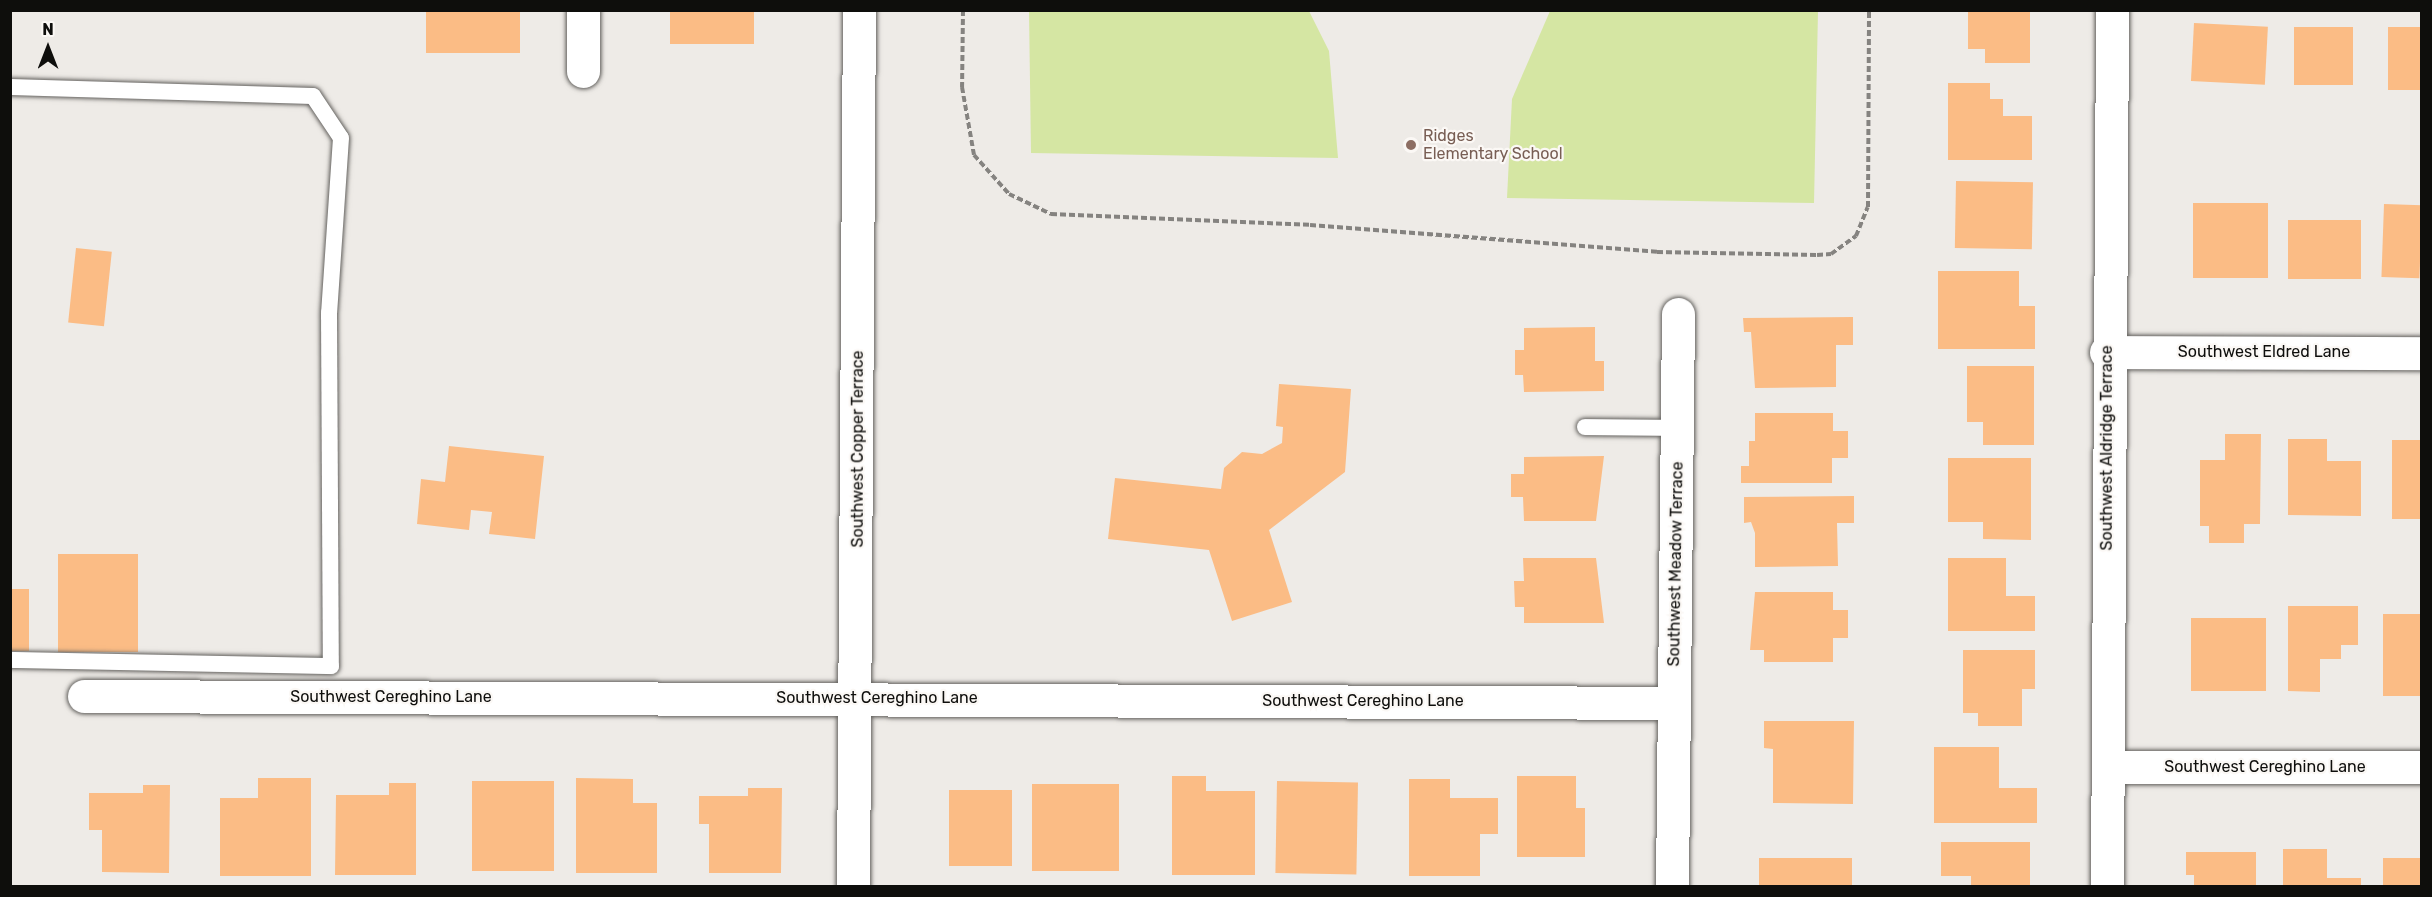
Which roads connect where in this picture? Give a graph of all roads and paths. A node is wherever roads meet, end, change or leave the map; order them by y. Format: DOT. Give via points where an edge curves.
graph roads {
  1 [pos="583,10"];
  2 [pos="859,10"];
  3 [pos="963,10"];
  4 [pos="1869,10"];
  5 [pos="2112,10"];
  6 [pos="583,71"];
  7 [pos="10,87"];
  8 [pos="1678,314"];
  9 [pos="2106,352"];
  10 [pos="2421,353"];
  11 [pos="1585,427"];
  12 [pos="1678,428"];
  13 [pos="10,660"];
  14 [pos="84,696"];
  15 [pos="852,698"];
  16 [pos="1671,703"];
  17 [pos="2109,767"];
  18 [pos="2421,767"];
  19 [pos="852,886"];
  20 [pos="1672,886"];
  21 [pos="2108,886"];
  1 -- 6 [label="street"];
  2 -- 15 [label="street, Southwest Copper Terrace" via="858,584"];
  3 -- 4 [label="path" via="962,87 974,155 1009,194 1051,214 1310,225 1657,252 1816,255 1831,254 1856,236 1868,207"];
  5 -- 9 [label="street, Southwest Aldridge Terrace"];
  7 -- 13 [label="lane" via="313,96 341,138 329,313 331,666"];
  8 -- 12 [label="street, Southwest Meadow Terrace"];
  9 -- 10 [label="street, Southwest Eldred Lane"];
  9 -- 17 [label="street, Southwest Aldridge Terrace"];
  11 -- 12 [label="lane"];
  12 -- 16 [label="street, Southwest Meadow Terrace" via="1677,656"];
  14 -- 15 [label="street, Southwest Cereghino Lane"];
  15 -- 16 [label="street, Southwest Cereghino Lane"];
  15 -- 19 [label="street, Southwest Copper Terrace"];
  16 -- 20 [label="street, Southwest Meadow Terrace"];
  17 -- 18 [label="street, Southwest Cereghino Lane"];
  17 -- 21 [label="street, Southwest Aldridge Terrace"];
}
